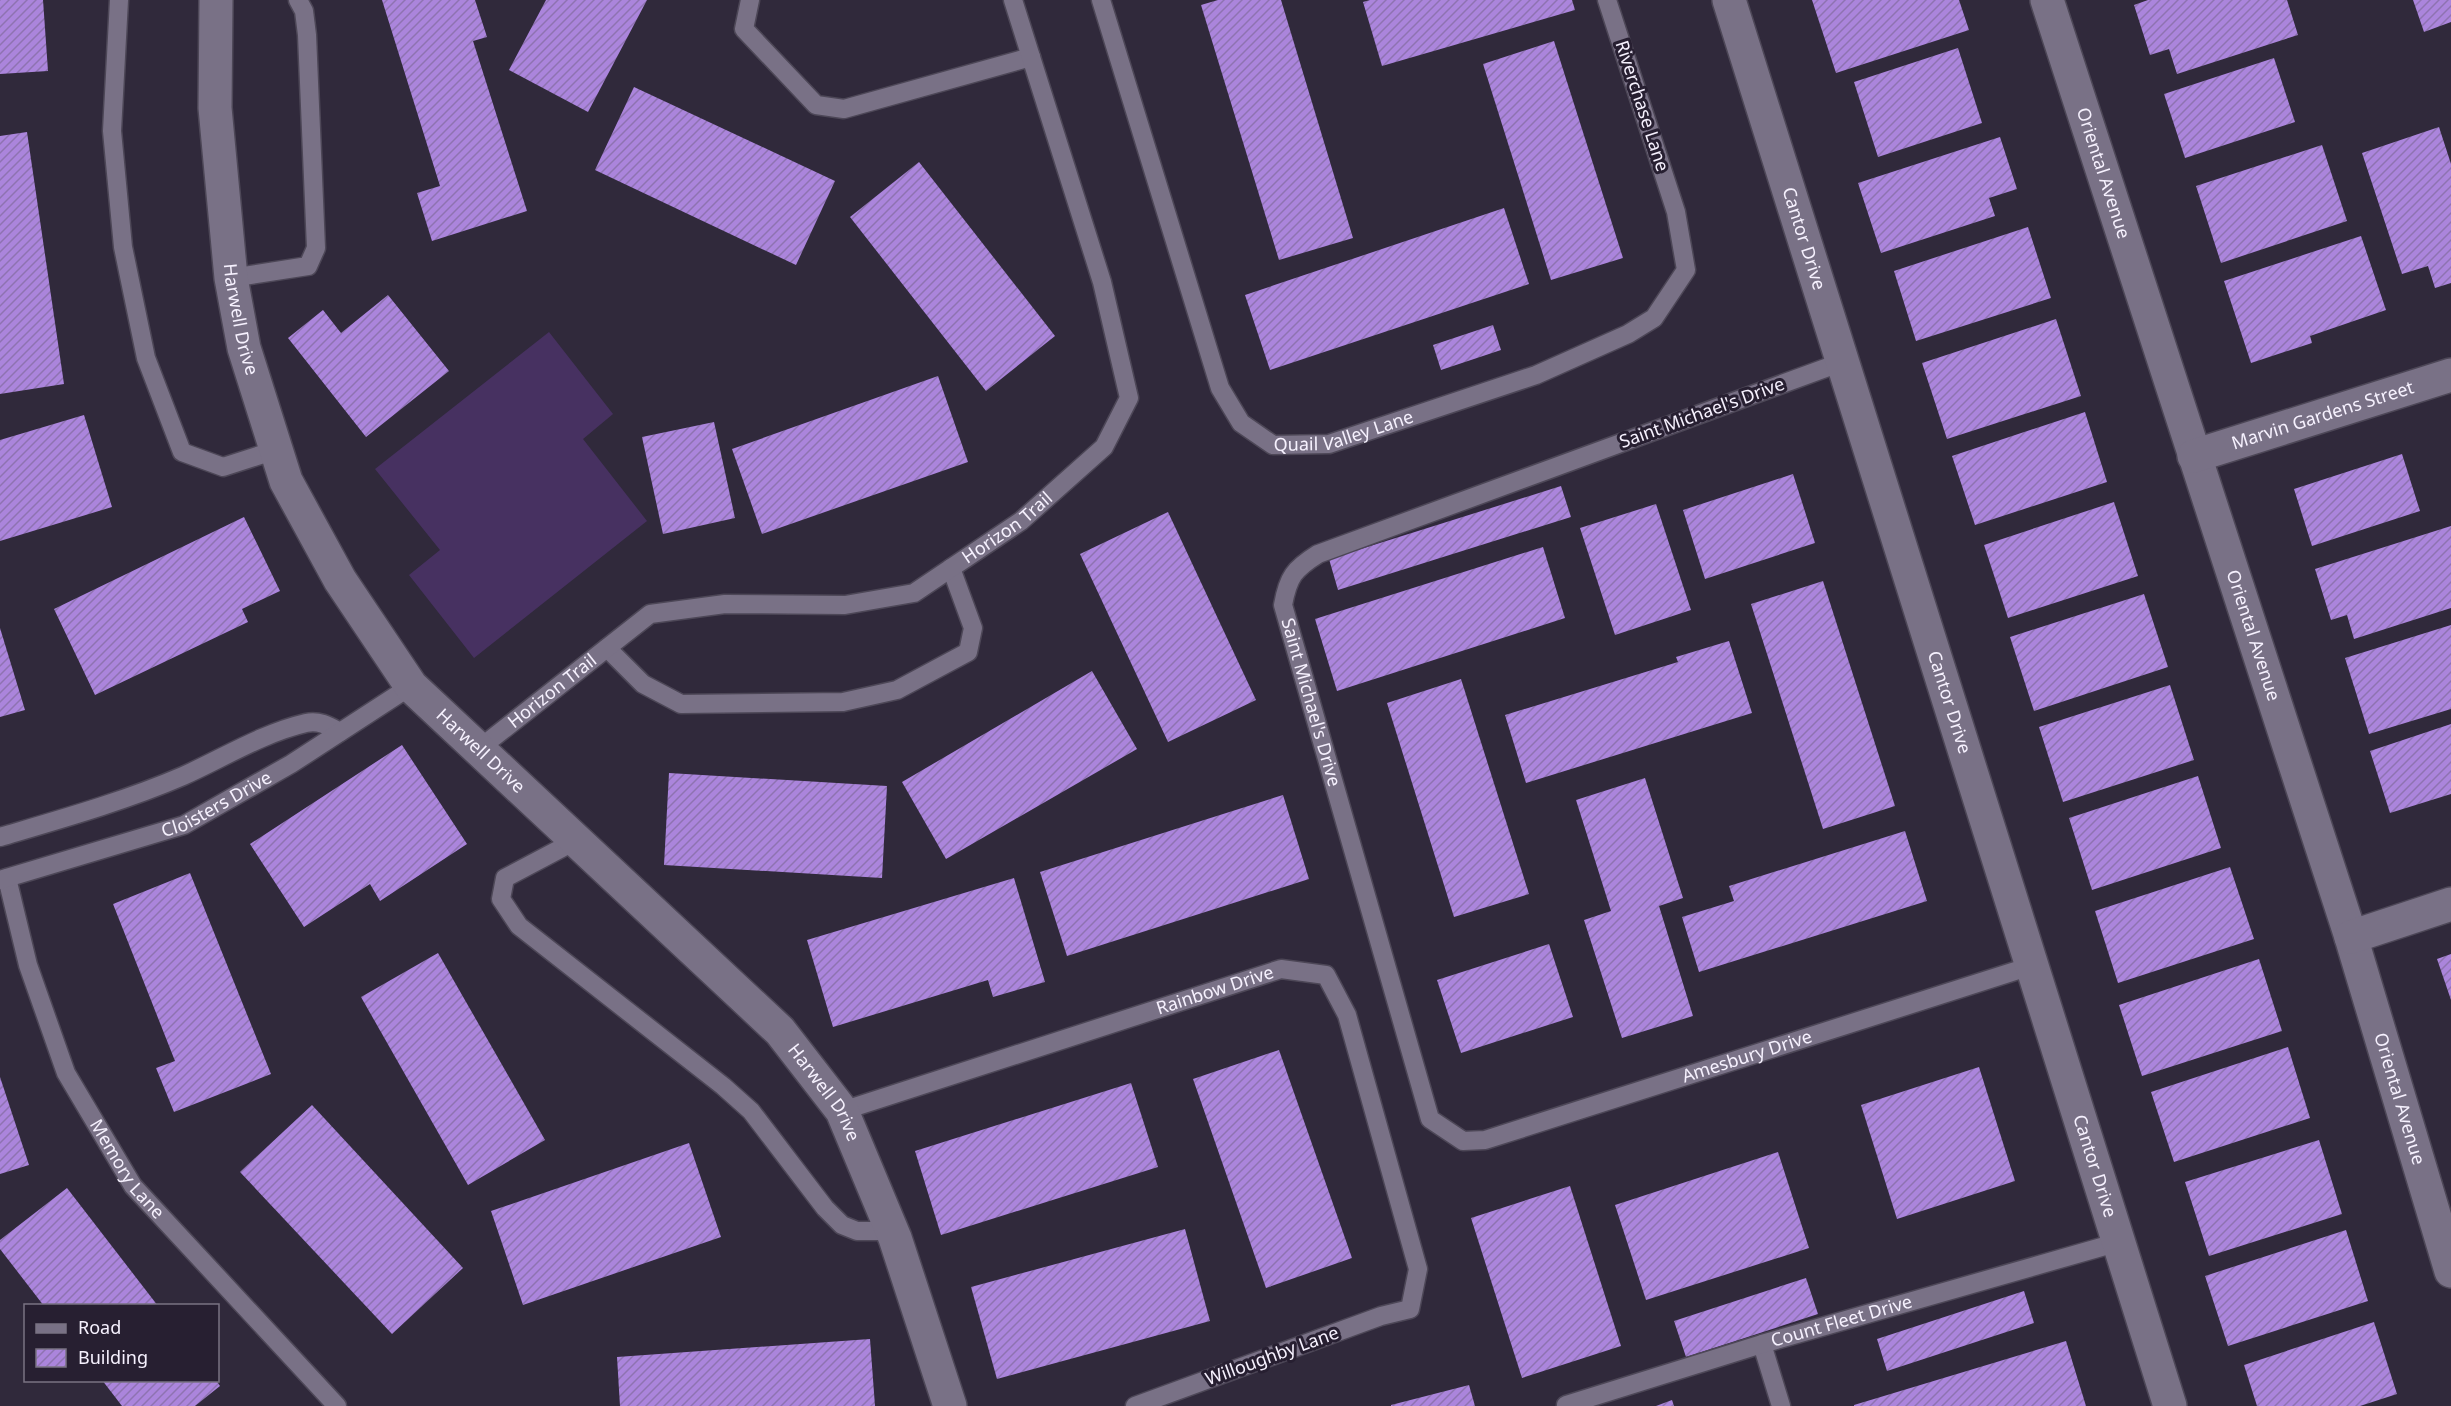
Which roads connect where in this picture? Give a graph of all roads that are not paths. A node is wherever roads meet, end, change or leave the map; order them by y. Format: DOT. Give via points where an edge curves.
graph roads {
  1 [pos="119,0"];
  2 [pos="216,0"];
  3 [pos="298,0"];
  4 [pos="750,0"];
  5 [pos="1013,0"];
  6 [pos="1101,0"];
  7 [pos="1607,0"];
  8 [pos="1729,0"];
  9 [pos="2047,0"];
  10 [pos="1031,57"];
  11 [pos="1676,212"];
  12 [pos="231,278"];
  13 [pos="1842,362"];
  14 [pos="2451,375"];
  15 [pos="276,450"];
  16 [pos="2194,456"];
  17 [pos="951,568"];
  18 [pos="607,648"];
  19 [pos="411,686"];
  20 [pos="340,732"];
  21 [pos="480,748"];
  22 [pos="0,837"];
  23 [pos="575,841"];
  24 [pos="4,879"];
  25 [pos="2451,904"];
  26 [pos="2351,937"];
  27 [pos="2031,966"];
  28 [pos="842,1111"];
  29 [pos="1463,1141"];
  30 [pos="892,1231"];
  31 [pos="2119,1242"];
  32 [pos="2451,1271"];
  33 [pos="1410,1309"];
  34 [pos="1762,1344"];
  35 [pos="1566,1405"];
  36 [pos="337,1406"];
  37 [pos="950,1406"];
  38 [pos="1135,1406"];
  39 [pos="1781,1406"];
  40 [pos="2170,1406"];
  1 -- 15 [label="lane" via="112,131 123,248 146,358 182,452 223,467"];
  2 -- 12 [label="street, Harwell Drive" via="215,108"];
  3 -- 12 [label="lane" via="304,11 307,35 316,248 308,266"];
  4 -- 10 [label="lane" via="744,29 816,105 844,110"];
  5 -- 10 [label="lane, Horizon Trail"];
  6 -- 11 [label="lane, Quail Valley Lane" via="1220,388 1242,423 1273,445 1329,444 1536,375 1628,334 1654,318 1686,270"];
  7 -- 11 [label="lane, Riverchase Lane"];
  8 -- 13 [label="street, Cantor Drive"];
  9 -- 16 [label="street, Oriental Avenue"];
  10 -- 17 [label="lane, Horizon Trail" via="1102,282 1129,398 1104,447 1021,521"];
  12 -- 15 [label="street, Harwell Drive" via="244,348"];
  13 -- 27 [label="street, Cantor Drive"];
  13 -- 29 [label="lane, Saint Michael's Drive" via="1318,554 1298,567 1287,585 1283,605 1430,1119"];
  14 -- 16 [label="street, Marvin Gardens Street"];
  15 -- 19 [label="street, Harwell Drive" via="286,481 340,580"];
  16 -- 26 [label="street, Oriental Avenue"];
  17 -- 18 [label="lane, Horizon Trail" via="914,593 845,605 725,604 650,614"];
  17 -- 18 [label="lane" via="973,628 968,652 897,690 843,702 681,704 643,684"];
  18 -- 21 [label="lane, Horizon Trail"];
  19 -- 20 [label="lane, Cloisters Drive"];
  19 -- 21 [label="street, Harwell Drive"];
  20 -- 22 [label="lane" via="322,722 308,722 118,800"];
  20 -- 24 [label="lane, Cloisters Drive" via="291,765 184,825"];
  21 -- 23 [label="street, Harwell Drive"];
  23 -- 28 [label="street, Harwell Drive" via="780,1031"];
  23 -- 30 [label="lane" via="505,878 501,899 519,926 751,1111 842,1225 857,1231"];
  24 -- 36 [label="lane, Memory Lane" via="28,964 66,1073 133,1186"];
  25 -- 26 [label="street"];
  26 -- 32 [label="street, Oriental Avenue"];
  27 -- 29 [label="lane, Amesbury Drive" via="1485,1140"];
  27 -- 31 [label="street, Cantor Drive"];
  28 -- 30 [label="street, Harwell Drive"];
  28 -- 33 [label="lane, Rainbow Drive" via="1281,969 1326,975 1347,1015 1418,1269"];
  30 -- 37 [label="street, Harwell Drive"];
  31 -- 34 [label="lane, Count Fleet Drive"];
  31 -- 40 [label="street, Cantor Drive"];
  33 -- 38 [label="lane, Willoughby Lane" via="1381,1316"];
  34 -- 35 [label="lane, Count Fleet Drive"];
  34 -- 39 [label="lane"];
}
